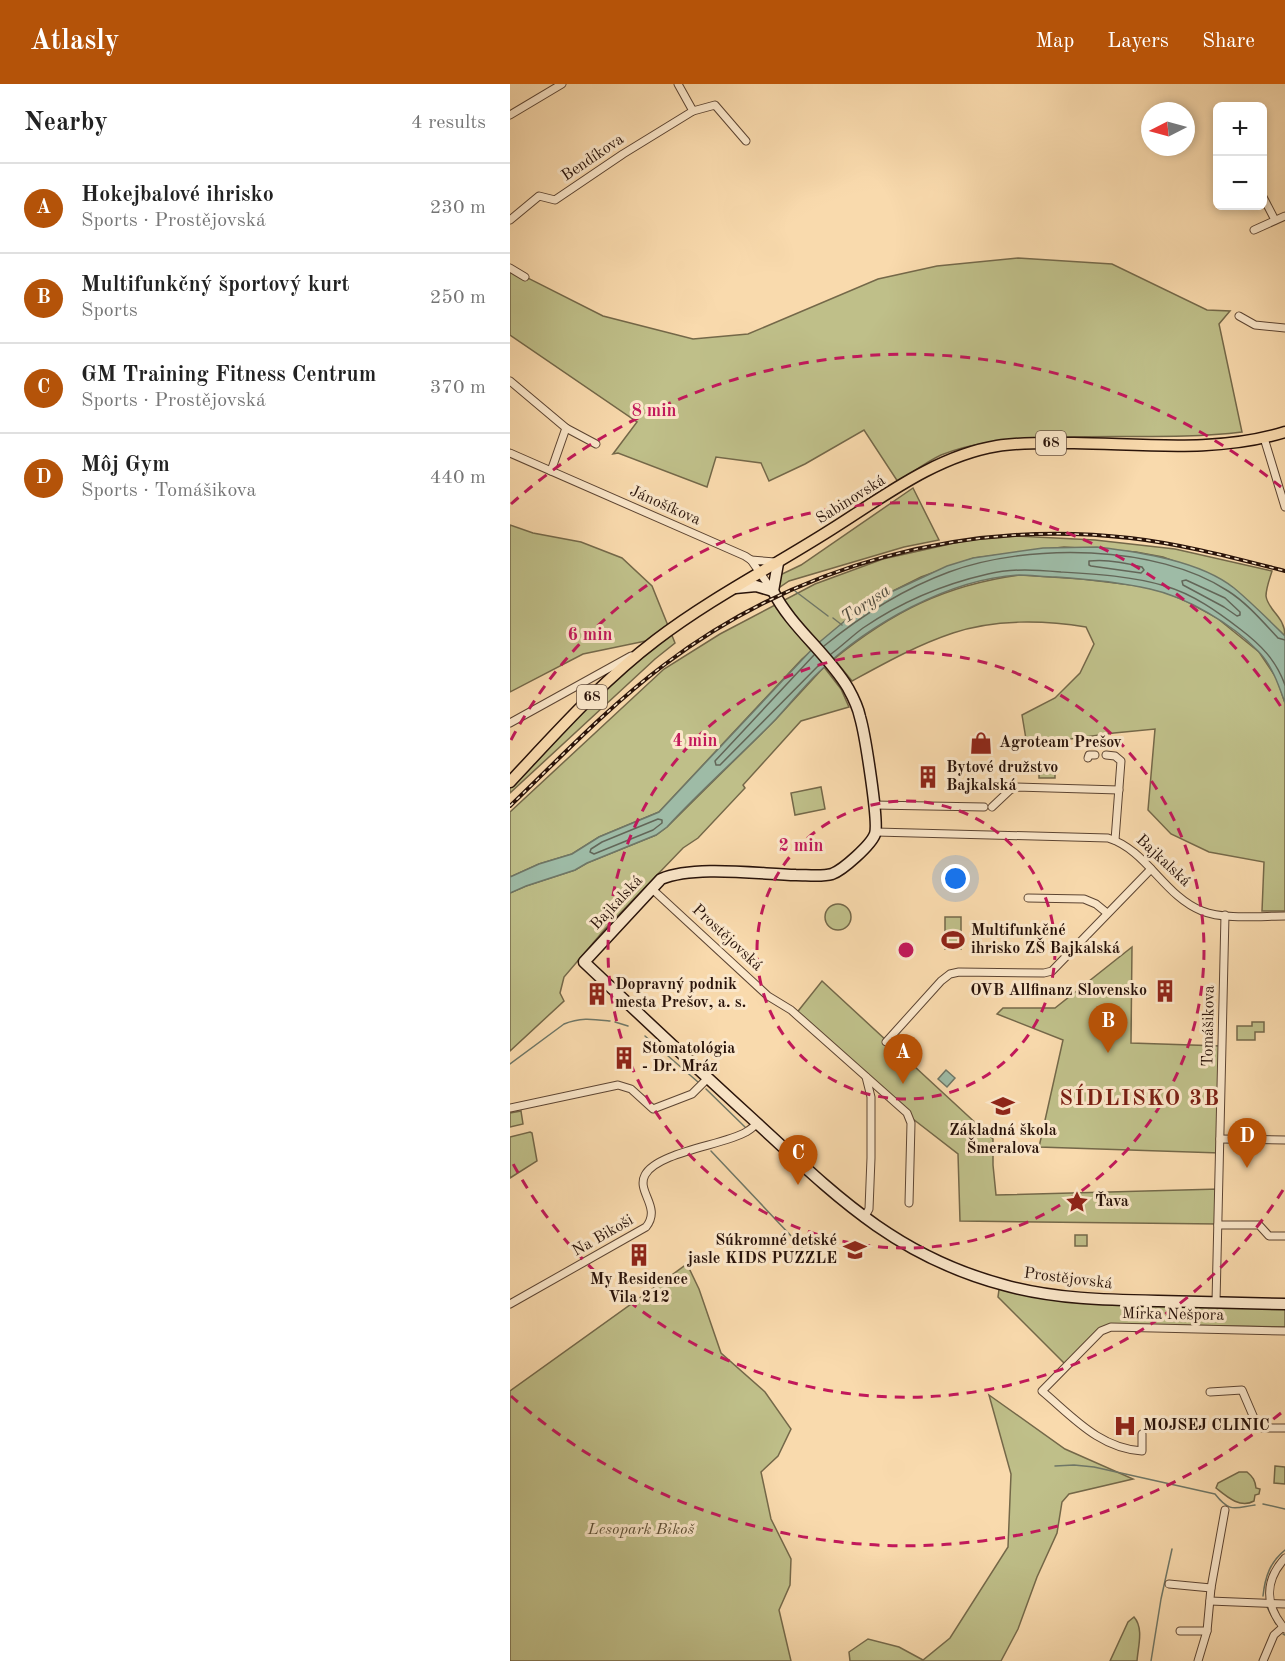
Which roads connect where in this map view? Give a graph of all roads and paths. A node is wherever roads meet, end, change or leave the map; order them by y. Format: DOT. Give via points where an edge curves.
graph roads {
  1 [pos="562,84"];
  2 [pos="678,84"];
  3 [pos="693,111"];
  4 [pos="510,115"];
  5 [pos="746,141"];
  6 [pos="1267,203"];
  7 [pos="1285,216"];
  8 [pos="510,220"];
  9 [pos="1275,220"];
  10 [pos="1254,230"];
  11 [pos="510,268"];
  12 [pos="525,277"];
  13 [pos="1239,316"];
  14 [pos="1285,328"];
  15 [pos="510,381"];
  16 [pos="566,428"];
  17 [pos="1285,432"];
  18 [pos="1264,438"];
  19 [pos="596,444"];
  20 [pos="510,453"];
  21 [pos="551,471"];
  22 [pos="1285,507"];
  23 [pos="751,560"];
  24 [pos="777,563"];
  25 [pos="760,573"];
  26 [pos="735,588"];
  27 [pos="773,591"];
  28 [pos="646,648"];
  29 [pos="510,723"];
  30 [pos="1106,755"];
  31 [pos="510,782"];
  32 [pos="1119,790"];
  33 [pos="874,805"];
  34 [pos="876,832"];
  35 [pos="1115,840"];
  36 [pos="1151,869"];
  37 [pos="651,888"];
  38 [pos="1028,898"];
  39 [pos="1107,913"];
  40 [pos="1225,915"];
  41 [pos="1285,916"];
  42 [pos="584,962"];
  43 [pos="886,1042"];
  44 [pos="866,1077"];
  45 [pos="708,1078"];
  46 [pos="883,1092"];
  47 [pos="871,1097"];
  48 [pos="510,1108"];
  49 [pos="757,1124"];
  50 [pos="1220,1138"];
  51 [pos="1285,1140"];
  52 [pos="909,1203"];
  53 [pos="864,1218"];
  54 [pos="1218,1225"];
  55 [pos="1285,1236"];
  56 [pos="1216,1302"];
  57 [pos="510,1304"];
  58 [pos="1285,1304"];
  59 [pos="1285,1331"];
  60 [pos="1210,1392"];
  61 [pos="1285,1428"];
  62 [pos="1142,1434"];
  63 [pos="1225,1510"];
  64 [pos="1285,1558"];
  65 [pos="1169,1584"];
  66 [pos="1211,1588"];
  67 [pos="1210,1600"];
  68 [pos="1270,1603"];
  69 [pos="1285,1604"];
  70 [pos="1284,1628"];
  71 [pos="1180,1631"];
  72 [pos="1207,1631"];
  73 [pos="1198,1661"];
  74 [pos="1263,1661"];
  1 -- 4 [label="street"];
  2 -- 3 [label="street"];
  3 -- 5 [label="street" via="715,105"];
  3 -- 8 [label="street, Bendíkova" via="555,200 539,196"];
  6 -- 9 [label="street"];
  7 -- 9 [label="street"];
  9 -- 10 [label="street"];
  11 -- 12 [label="street"];
  13 -- 14 [label="street" via="1255,325"];
  15 -- 16 [label="street"];
  16 -- 19 [label="street"];
  16 -- 21 [label="street"];
  17 -- 18 [label="main road, Sabinovská / 68"];
  18 -- 22 [label="street"];
  18 -- 24 [label="main road, Sabinovská / 68" via="1210,445 1038,443 985,448 927,472"];
  20 -- 21 [label="street, Jánošíkova"];
  21 -- 23 [label="street, Jánošíkova"];
  23 -- 24 [label="street"];
  23 -- 25 [label="street"];
  24 -- 25 [label="main road, Sabinovská / 68"];
  24 -- 27 [label="street"];
  25 -- 26 [label="main road, Sabinovská / 68"];
  25 -- 27 [label="street"];
  26 -- 27 [label="street" via="756,586"];
  26 -- 28 [label="main road, Sabinovská / 68"];
  27 -- 33 [label="street" via="847,688 860,717"];
  28 -- 29 [label="street"];
  28 -- 31 [label="main road, Sabinovská / 68" via="594,694"];
  30 -- 32 [label="street, Bajkalská" via="1121,760"];
  32 -- 33 [label="street" via="1016,787 988,807"];
  32 -- 35 [label="street, Bajkalská"];
  33 -- 34 [label="street"];
  34 -- 35 [label="street, Bajkalská" via="1098,836"];
  34 -- 37 [label="street, Bajkalská" via="863,851 833,874 674,873"];
  35 -- 36 [label="street, Bajkalská"];
  36 -- 39 [label="street"];
  36 -- 40 [label="street, Bajkalská" via="1184,901 1202,911"];
  37 -- 42 [label="street, Bajkalská"];
  37 -- 44 [label="street, Prostějovská" via="768,996 791,1010"];
  38 -- 39 [label="street" via="1084,899"];
  39 -- 43 [label="street" via="1052,971 950,974"];
  40 -- 41 [label="street, Bajkalská"];
  40 -- 50 [label="street, Tomášikova"];
  42 -- 45 [label="street, Prostějovská"];
  44 -- 46 [label="street, Prostějovská"];
  44 -- 47 [label="street"];
  45 -- 48 [label="street" via="692,1094 653,1109 630,1089 618,1085"];
  45 -- 49 [label="street, Prostějovská"];
  46 -- 47 [label="street"];
  46 -- 52 [label="street, Prostějovská" via="907,1113 911,1123"];
  47 -- 53 [label="street" via="869,1207"];
  49 -- 53 [label="street, Prostějovská"];
  49 -- 57 [label="street, Na Bikoši" via="747,1132 651,1168 644,1180 652,1211 646,1227"];
  50 -- 51 [label="street"];
  50 -- 54 [label="street, Tomášikova"];
  53 -- 56 [label="street, Prostějovská" via="896,1240 949,1267 1005,1286 1110,1300"];
  54 -- 55 [label="street" via="1259,1225 1269,1236"];
  54 -- 56 [label="street, Tomášikova"];
  56 -- 58 [label="street, Prostějovská"];
  59 -- 62 [label="street, Mirka Nešpora" via="1111,1327 1101,1330 1042,1391 1096,1437 1142,1451"];
  60 -- 61 [label="street" via="1242,1390 1257,1425"];
  63 -- 66 [label="street"];
  64 -- 68 [label="street" via="1273,1575"];
  65 -- 66 [label="street"];
  66 -- 67 [label="street"];
  67 -- 68 [label="street"];
  67 -- 72 [label="street"];
  68 -- 69 [label="street"];
  68 -- 70 [label="street"];
  70 -- 74 [label="street" via="1274,1635"];
  71 -- 72 [label="street"];
  72 -- 73 [label="street"];
}
